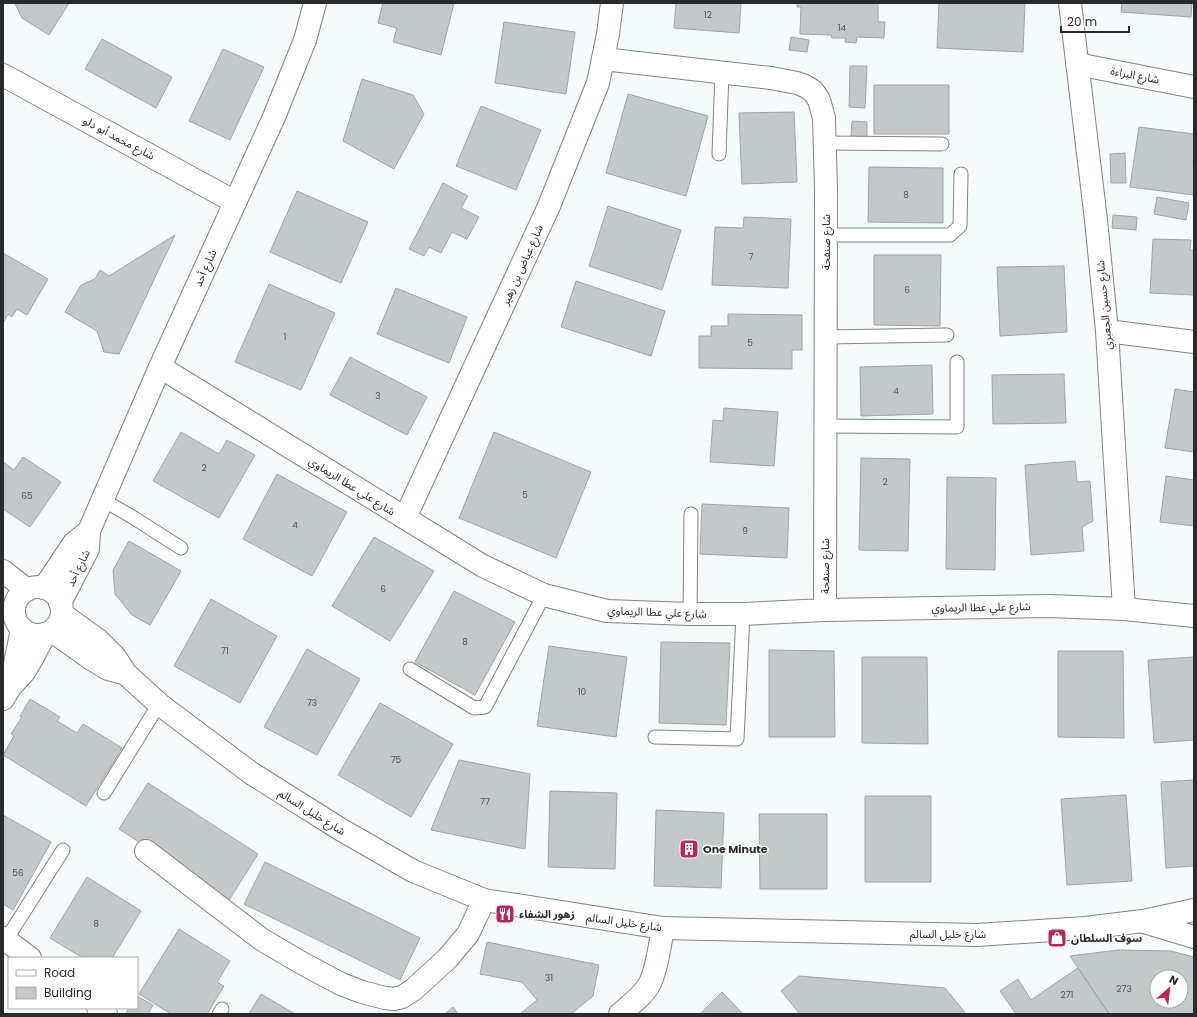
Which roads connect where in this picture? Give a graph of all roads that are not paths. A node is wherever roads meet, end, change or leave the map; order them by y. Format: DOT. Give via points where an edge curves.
graph roads {
  1 [pos="316,3"];
  2 [pos="612,3"];
  3 [pos="1070,3"];
  4 [pos="603,59"];
  5 [pos="1077,64"];
  6 [pos="722,72"];
  7 [pos="3,75"];
  8 [pos="1194,87"];
  9 [pos="825,143"];
  10 [pos="942,144"];
  11 [pos="719,154"];
  12 [pos="961,174"];
  13 [pos="235,202"];
  14 [pos="826,235"];
  15 [pos="1107,331"];
  16 [pos="947,335"];
  17 [pos="825,337"];
  18 [pos="1194,342"];
  19 [pos="957,362"];
  20 [pos="160,367"];
  21 [pos="825,426"];
  22 [pos="103,500"];
  23 [pos="691,514"];
  24 [pos="405,518"];
  25 [pos="89,531"];
  26 [pos="181,548"];
  27 [pos="3,571"];
  28 [pos="22,595"];
  29 [pos="544,595"];
  30 [pos="1124,609"];
  31 [pos="825,610"];
  32 [pos="690,614"];
  33 [pos="742,614"];
  34 [pos="1194,616"];
  35 [pos="55,620"];
  36 [pos="22,629"];
  37 [pos="410,669"];
  38 [pos="7,692"];
  39 [pos="159,704"];
  40 [pos="655,737"];
  41 [pos="104,793"];
  42 [pos="63,850"];
  43 [pos="146,851"];
  44 [pos="484,900"];
  45 [pos="1194,910"];
  46 [pos="1143,921"];
  47 [pos="663,928"];
  48 [pos="1194,937"];
  49 [pos="4,939"];
  50 [pos="29,957"];
  51 [pos="620,1014"];
  1 -- 13 [label="street, شارع أحد" via="305,40 277,110"];
  2 -- 4 [label="street, شارع عياض بن زهير"];
  3 -- 5 [label="street, شارع حسين الجعبري"];
  4 -- 6 [label="street, شارع صنفحة"];
  4 -- 24 [label="street, شارع عياض بن زهير" via="598,83 549,206"];
  5 -- 8 [label="street, شارع البراءة"];
  5 -- 15 [label="street, شارع حسين الجعبري"];
  6 -- 9 [label="street, شارع صنفحة" via="797,83 813,91 821,104"];
  6 -- 11 [label="lane"];
  7 -- 13 [label="street, شارع محمد أبو دلو"];
  9 -- 10 [label="lane"];
  9 -- 14 [label="street, شارع صنفحة"];
  12 -- 14 [label="lane" via="960,226 950,235"];
  13 -- 20 [label="street, شارع أحد"];
  14 -- 17 [label="street, شارع صنفحة"];
  15 -- 18 [label="street"];
  15 -- 30 [label="street, شارع حسين الجعبري"];
  16 -- 17 [label="lane"];
  17 -- 21 [label="street, شارع صنفحة"];
  19 -- 21 [label="lane" via="956,427"];
  20 -- 22 [label="street, شارع أحد"];
  20 -- 24 [label="street, شارع علي عطا الريماوي"];
  21 -- 31 [label="street, شارع صنفحة"];
  22 -- 25 [label="street, شارع أحد"];
  22 -- 26 [label="lane"];
  23 -- 32 [label="lane"];
  24 -- 29 [label="street, شارع علي عطا الريماوي" via="483,566"];
  25 -- 28 [label="street, شارع أحد"];
  25 -- 35 [label="street, شارع أحد" via="88,549"];
  27 -- 28 [label="street"];
  28 -- 35 [label="street" via="54,593"];
  28 -- 36 [label="street" via="15,619"];
  29 -- 32 [label="street, شارع علي عطا الريماوي" via="607,611"];
  29 -- 37 [label="lane" via="485,706 474,708"];
  30 -- 31 [label="street, شارع علي عطا الريماوي" via="1050,606"];
  30 -- 34 [label="street, شارع علي عطا الريماوي"];
  31 -- 33 [label="street, شارع علي عطا الريماوي"];
  32 -- 33 [label="street, شارع علي عطا الريماوي"];
  33 -- 40 [label="lane" via="736,739"];
  35 -- 36 [label="street" via="40,635"];
  35 -- 38 [label="street, شارع أحد" via="24,672"];
  35 -- 39 [label="street, شارع خليل السالم" via="85,655 108,669 126,674"];
  36 -- 38 [label="street"];
  39 -- 41 [label="lane"];
  39 -- 44 [label="street, شارع خليل السالم" via="251,773 334,826 413,871"];
  42 -- 49 [label="lane"];
  43 -- 44 [label="street" via="261,938 341,984 384,998 402,997 447,959 468,934"];
  44 -- 47 [label="street, شارع خليل السالم"];
  45 -- 46 [label="street, شارع خليل السالم"];
  46 -- 47 [label="street, شارع خليل السالم" via="1085,928 977,935"];
  46 -- 48 [label="street, شارع خليل السالم"];
  47 -- 51 [label="street" via="650,983"];
  49 -- 50 [label="street"];
}
